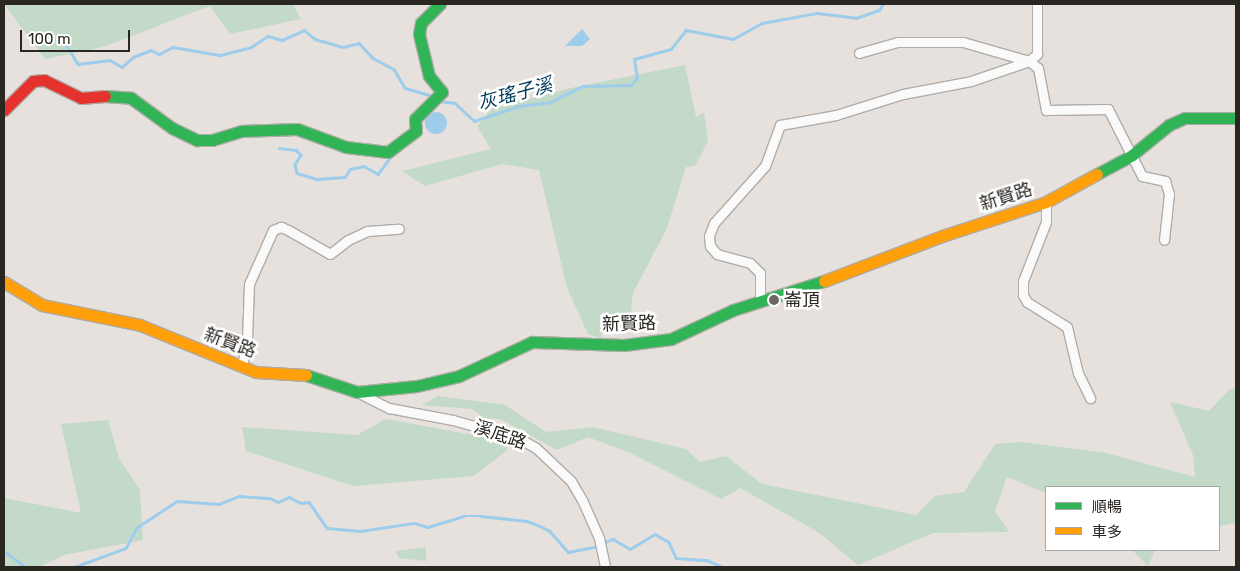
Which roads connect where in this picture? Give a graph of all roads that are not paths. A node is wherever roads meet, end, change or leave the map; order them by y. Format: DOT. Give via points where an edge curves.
graph roads {
  1 [pos="440,4"];
  2 [pos="1037,4"];
  3 [pos="859,52"];
  4 [pos="1029,61"];
  5 [pos="4,110"];
  6 [pos="1236,118"];
  7 [pos="1132,155"];
  8 [pos="1046,202"];
  9 [pos="400,229"];
  10 [pos="1164,240"];
  11 [pos="4,282"];
  12 [pos="760,302"];
  13 [pos="242,367"];
  14 [pos="357,392"];
  15 [pos="1090,398"];
  16 [pos="605,567"];
  1 -- 5 [label="street" via="421,23 419,34 429,76 442,92 415,119 416,131 388,152 346,147 297,129 241,131 212,140 197,140 172,128 131,98 118,95 81,98 44,80 34,81"];
  2 -- 4 [label="street" via="1037,54"];
  3 -- 4 [label="street" via="896,42 963,42"];
  4 -- 7 [label="street" via="1038,68 1046,110 1108,110"];
  4 -- 12 [label="street" via="971,81 903,94 836,115 780,125 766,166 714,223 709,236 710,246 717,254 750,263 760,274"];
  6 -- 7 [label="street, 新賢路" via="1185,118 1169,124"];
  7 -- 8 [label="street, 新賢路"];
  7 -- 10 [label="street" via="1142,176 1160,178 1168,186"];
  8 -- 12 [label="street, 新賢路"];
  8 -- 15 [label="street" via="1046,222 1023,282 1023,295 1027,302 1066,327 1078,373"];
  9 -- 13 [label="street" via="367,231 330,254 281,227 273,230 249,284 247,339"];
  11 -- 13 [label="street, 新賢路" via="42,305 140,325"];
  12 -- 14 [label="street, 新賢路" via="733,310 671,339 624,345 532,342 459,376 417,386"];
  13 -- 14 [label="street, 新賢路" via="256,372 308,375"];
  14 -- 16 [label="street, 溪底路" via="389,408 453,420 520,439 536,448 571,481 592,517"];
}
